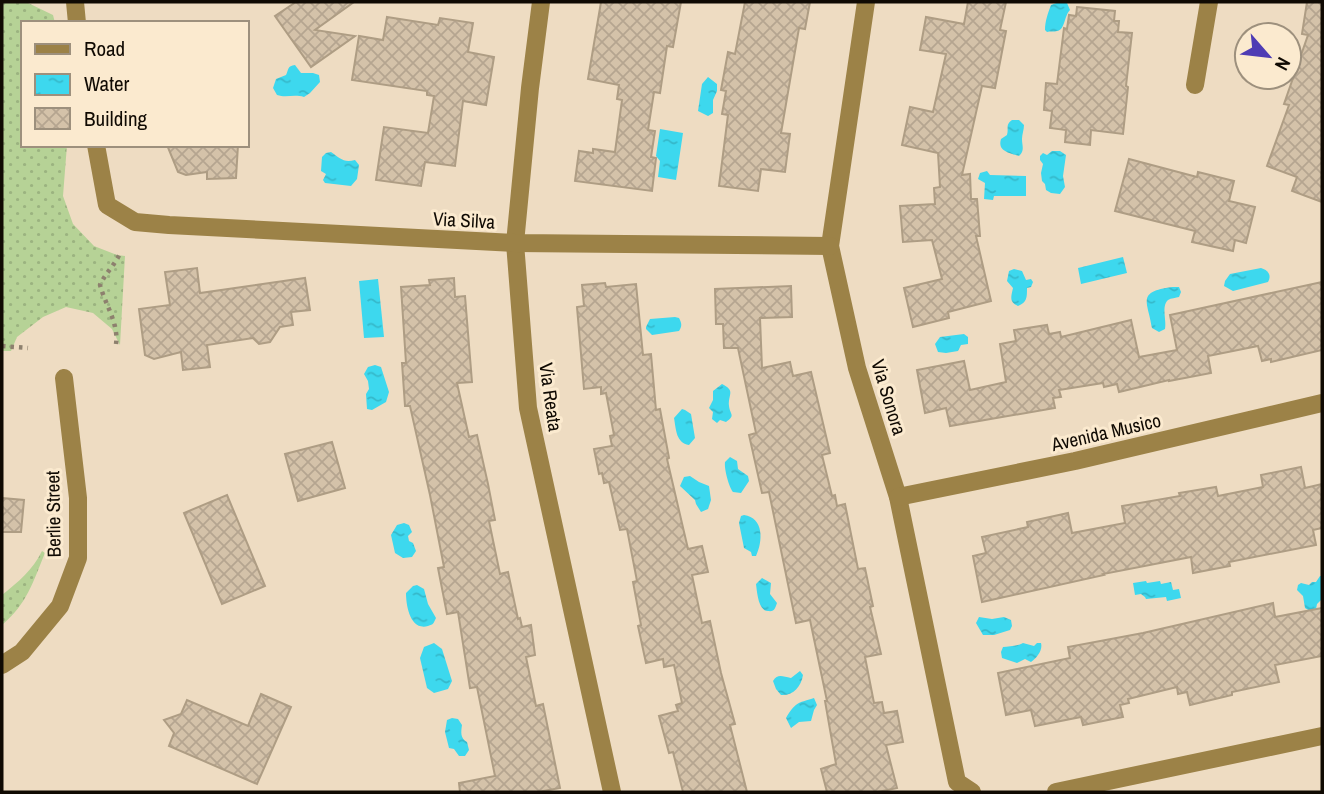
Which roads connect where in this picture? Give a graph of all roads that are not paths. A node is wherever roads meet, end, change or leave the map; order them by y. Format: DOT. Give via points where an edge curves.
graph roads {
  1 [pos="75,2"];
  2 [pos="541,2"];
  3 [pos="866,2"];
  4 [pos="1209,2"];
  5 [pos="77,21"];
  6 [pos="1195,85"];
  7 [pos="96,147"];
  8 [pos="515,243"];
  9 [pos="830,246"];
  10 [pos="64,378"];
  11 [pos="1322,403"];
  12 [pos="898,497"];
  13 [pos="2,666"];
  14 [pos="1322,736"];
  15 [pos="612,792"];
  16 [pos="972,792"];
  17 [pos="1056,792"];
  1 -- 5 [label="street"];
  2 -- 8 [label="street, Via Reata"];
  3 -- 9 [label="street, Via Sonora"];
  4 -- 6 [label="street"];
  7 -- 8 [label="street, Via Silva" via="107,205 135,222"];
  8 -- 9 [label="street, Via Silva"];
  8 -- 15 [label="street, Via Reata" via="528,408"];
  9 -- 12 [label="street, Via Sonora" via="857,368"];
  10 -- 13 [label="street, Berlie Street" via="78,498 78,558 60,606 22,652"];
  11 -- 12 [label="street, Avenida Musico"];
  12 -- 16 [label="street, Via Sonora" via="957,782"];
  14 -- 17 [label="street"];
}
